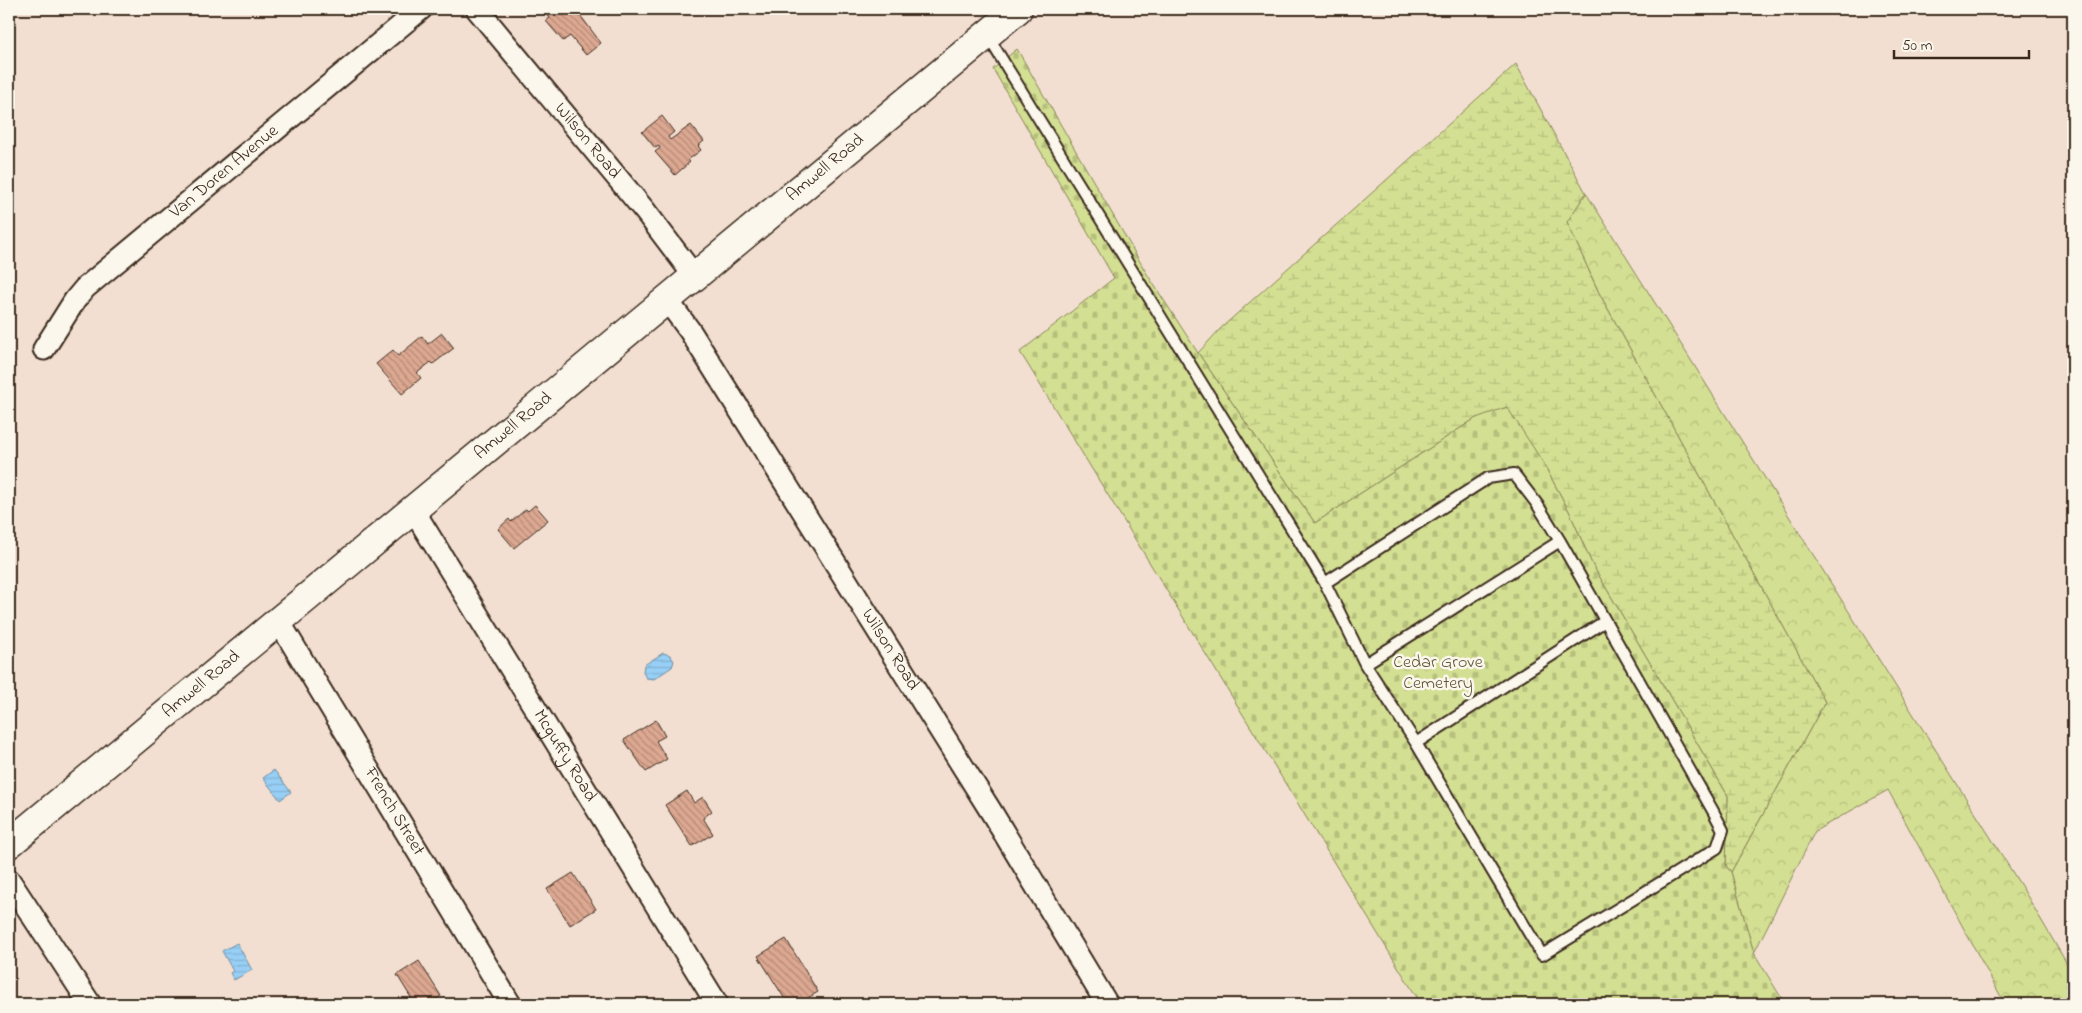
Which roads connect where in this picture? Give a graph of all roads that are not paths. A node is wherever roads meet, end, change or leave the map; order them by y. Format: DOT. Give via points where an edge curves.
graph roads {
  1 [pos="421,9"];
  2 [pos="477,9"];
  3 [pos="1018,9"];
  4 [pos="987,34"];
  5 [pos="695,276"];
  6 [pos="667,300"];
  7 [pos="44,349"];
  8 [pos="412,508"];
  9 [pos="1560,541"];
  10 [pos="1325,583"];
  11 [pos="278,620"];
  12 [pos="1605,621"];
  13 [pos="1365,664"];
  14 [pos="1416,743"];
  15 [pos="9,844"];
  16 [pos="9,880"];
  17 [pos="90,1004"];
  18 [pos="510,1004"];
  19 [pos="717,1004"];
  20 [pos="1107,1004"];
  1 -- 7 [label="street, Van Doren Avenue" via="85,288"];
  2 -- 5 [label="street, Wilson Road"];
  3 -- 4 [label="main road, Amwell Road"];
  4 -- 5 [label="main road, Amwell Road"];
  4 -- 10 [label="lane"];
  5 -- 6 [label="main road, Amwell Road"];
  6 -- 8 [label="main road, Amwell Road"];
  6 -- 20 [label="street, Wilson Road" via="695,339 992,813"];
  8 -- 11 [label="main road, Amwell Road"];
  8 -- 19 [label="street, Mcguffy Road"];
  9 -- 10 [label="lane" via="1514,474 1488,478"];
  9 -- 12 [label="lane"];
  9 -- 13 [label="lane"];
  10 -- 13 [label="lane"];
  11 -- 15 [label="main road, Amwell Road"];
  11 -- 18 [label="street, French Street"];
  12 -- 14 [label="lane"];
  12 -- 14 [label="lane" via="1714,811 1723,830 1717,848 1542,955"];
  13 -- 14 [label="lane"];
  16 -- 17 [label="street"];
}
